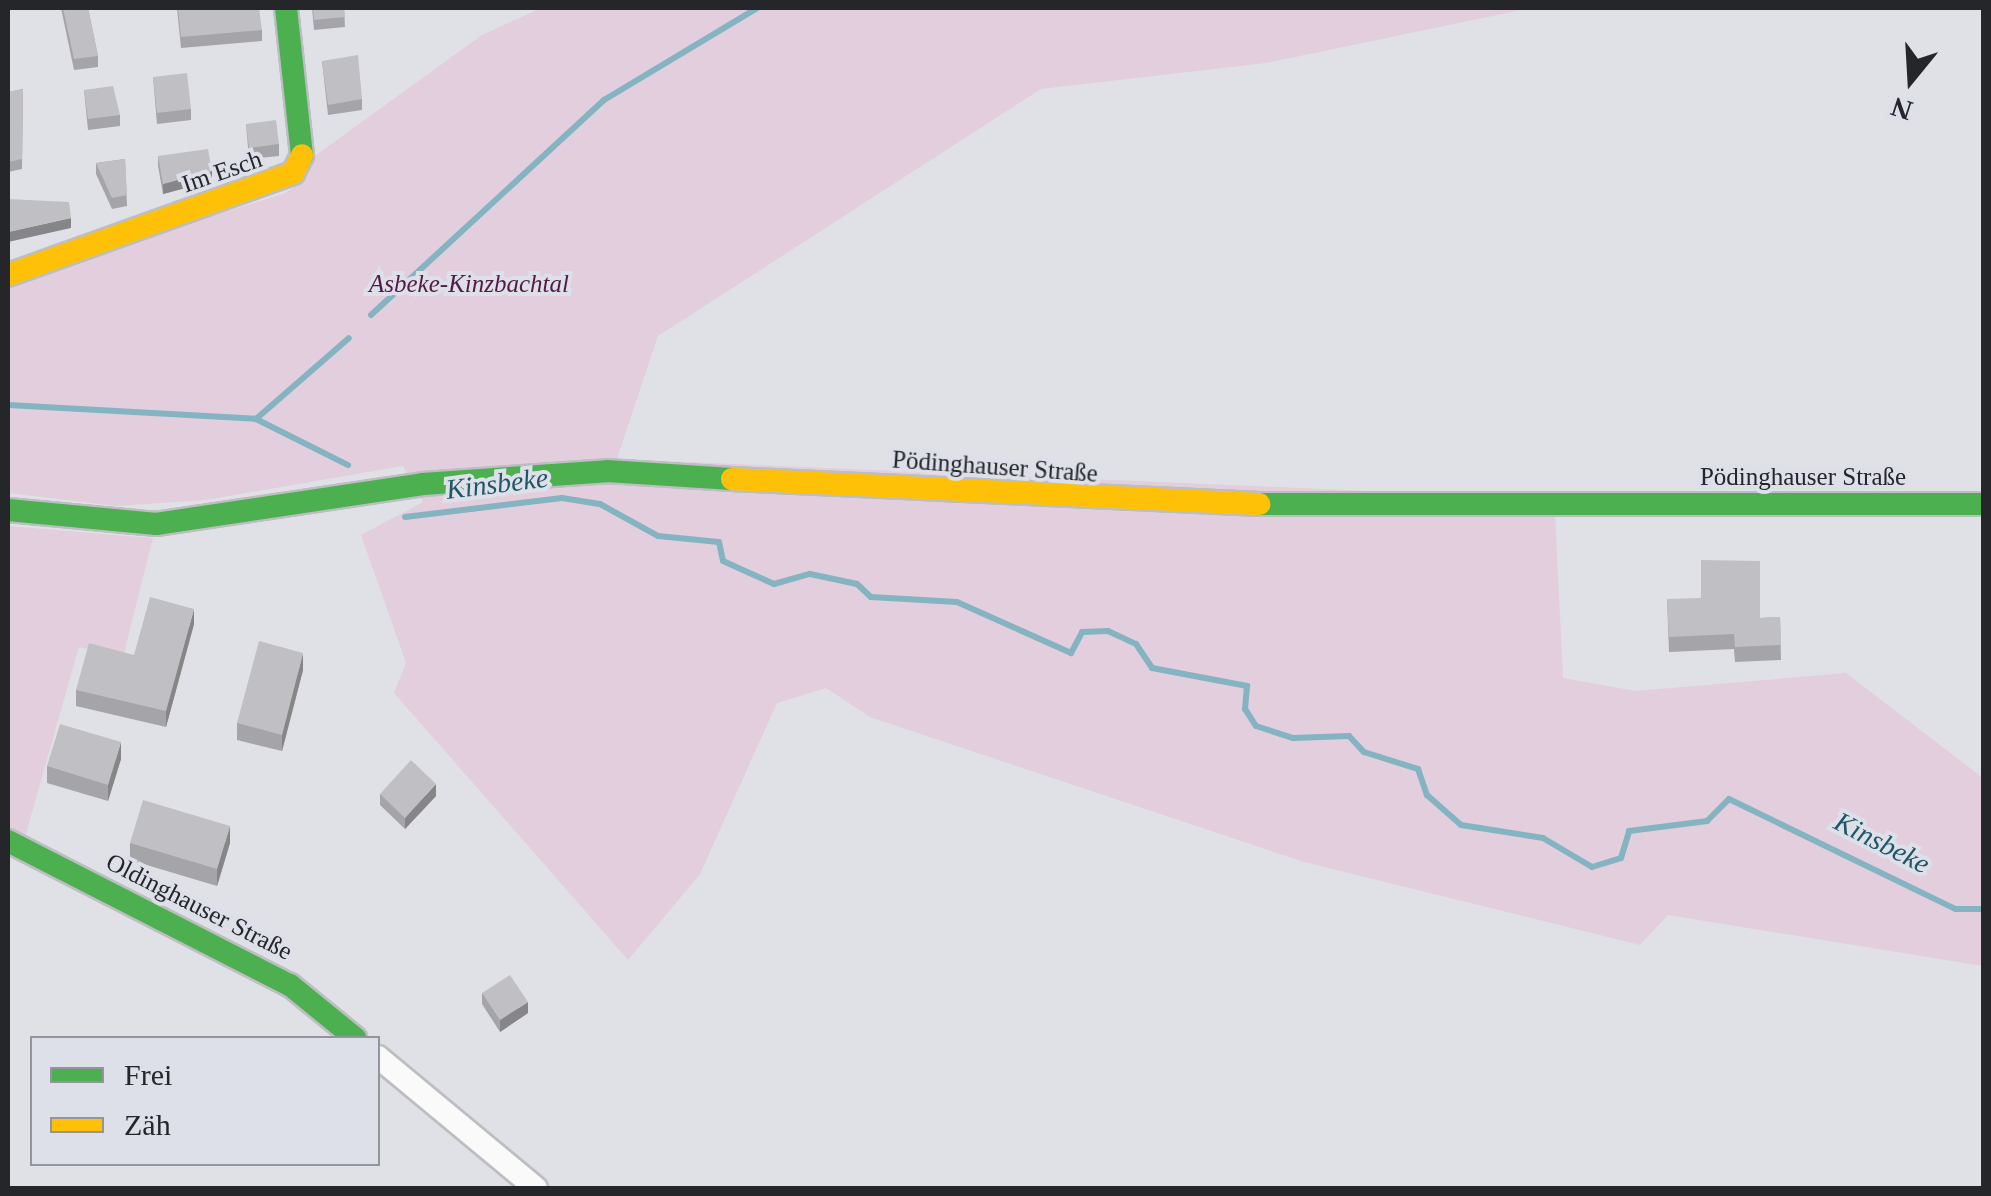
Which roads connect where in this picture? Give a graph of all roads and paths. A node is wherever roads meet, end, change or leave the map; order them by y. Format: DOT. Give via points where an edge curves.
graph roads {
  1 [pos="286,8"];
  2 [pos="8,275"];
  3 [pos="1984,504"];
  4 [pos="8,510"];
  5 [pos="8,841"];
  6 [pos="353,1036"];
  7 [pos="380,1059"];
  8 [pos="536,1188"];
  1 -- 2 [label="street, Im Esch" via="304,151 293,173"];
  3 -- 4 [label="street, Pödinghauser Straße" via="1145,504 607,471 423,484 156,524"];
  5 -- 6 [label="street, Oldinghauser Straße" via="290,985"];
  7 -- 8 [label="street"];
}
